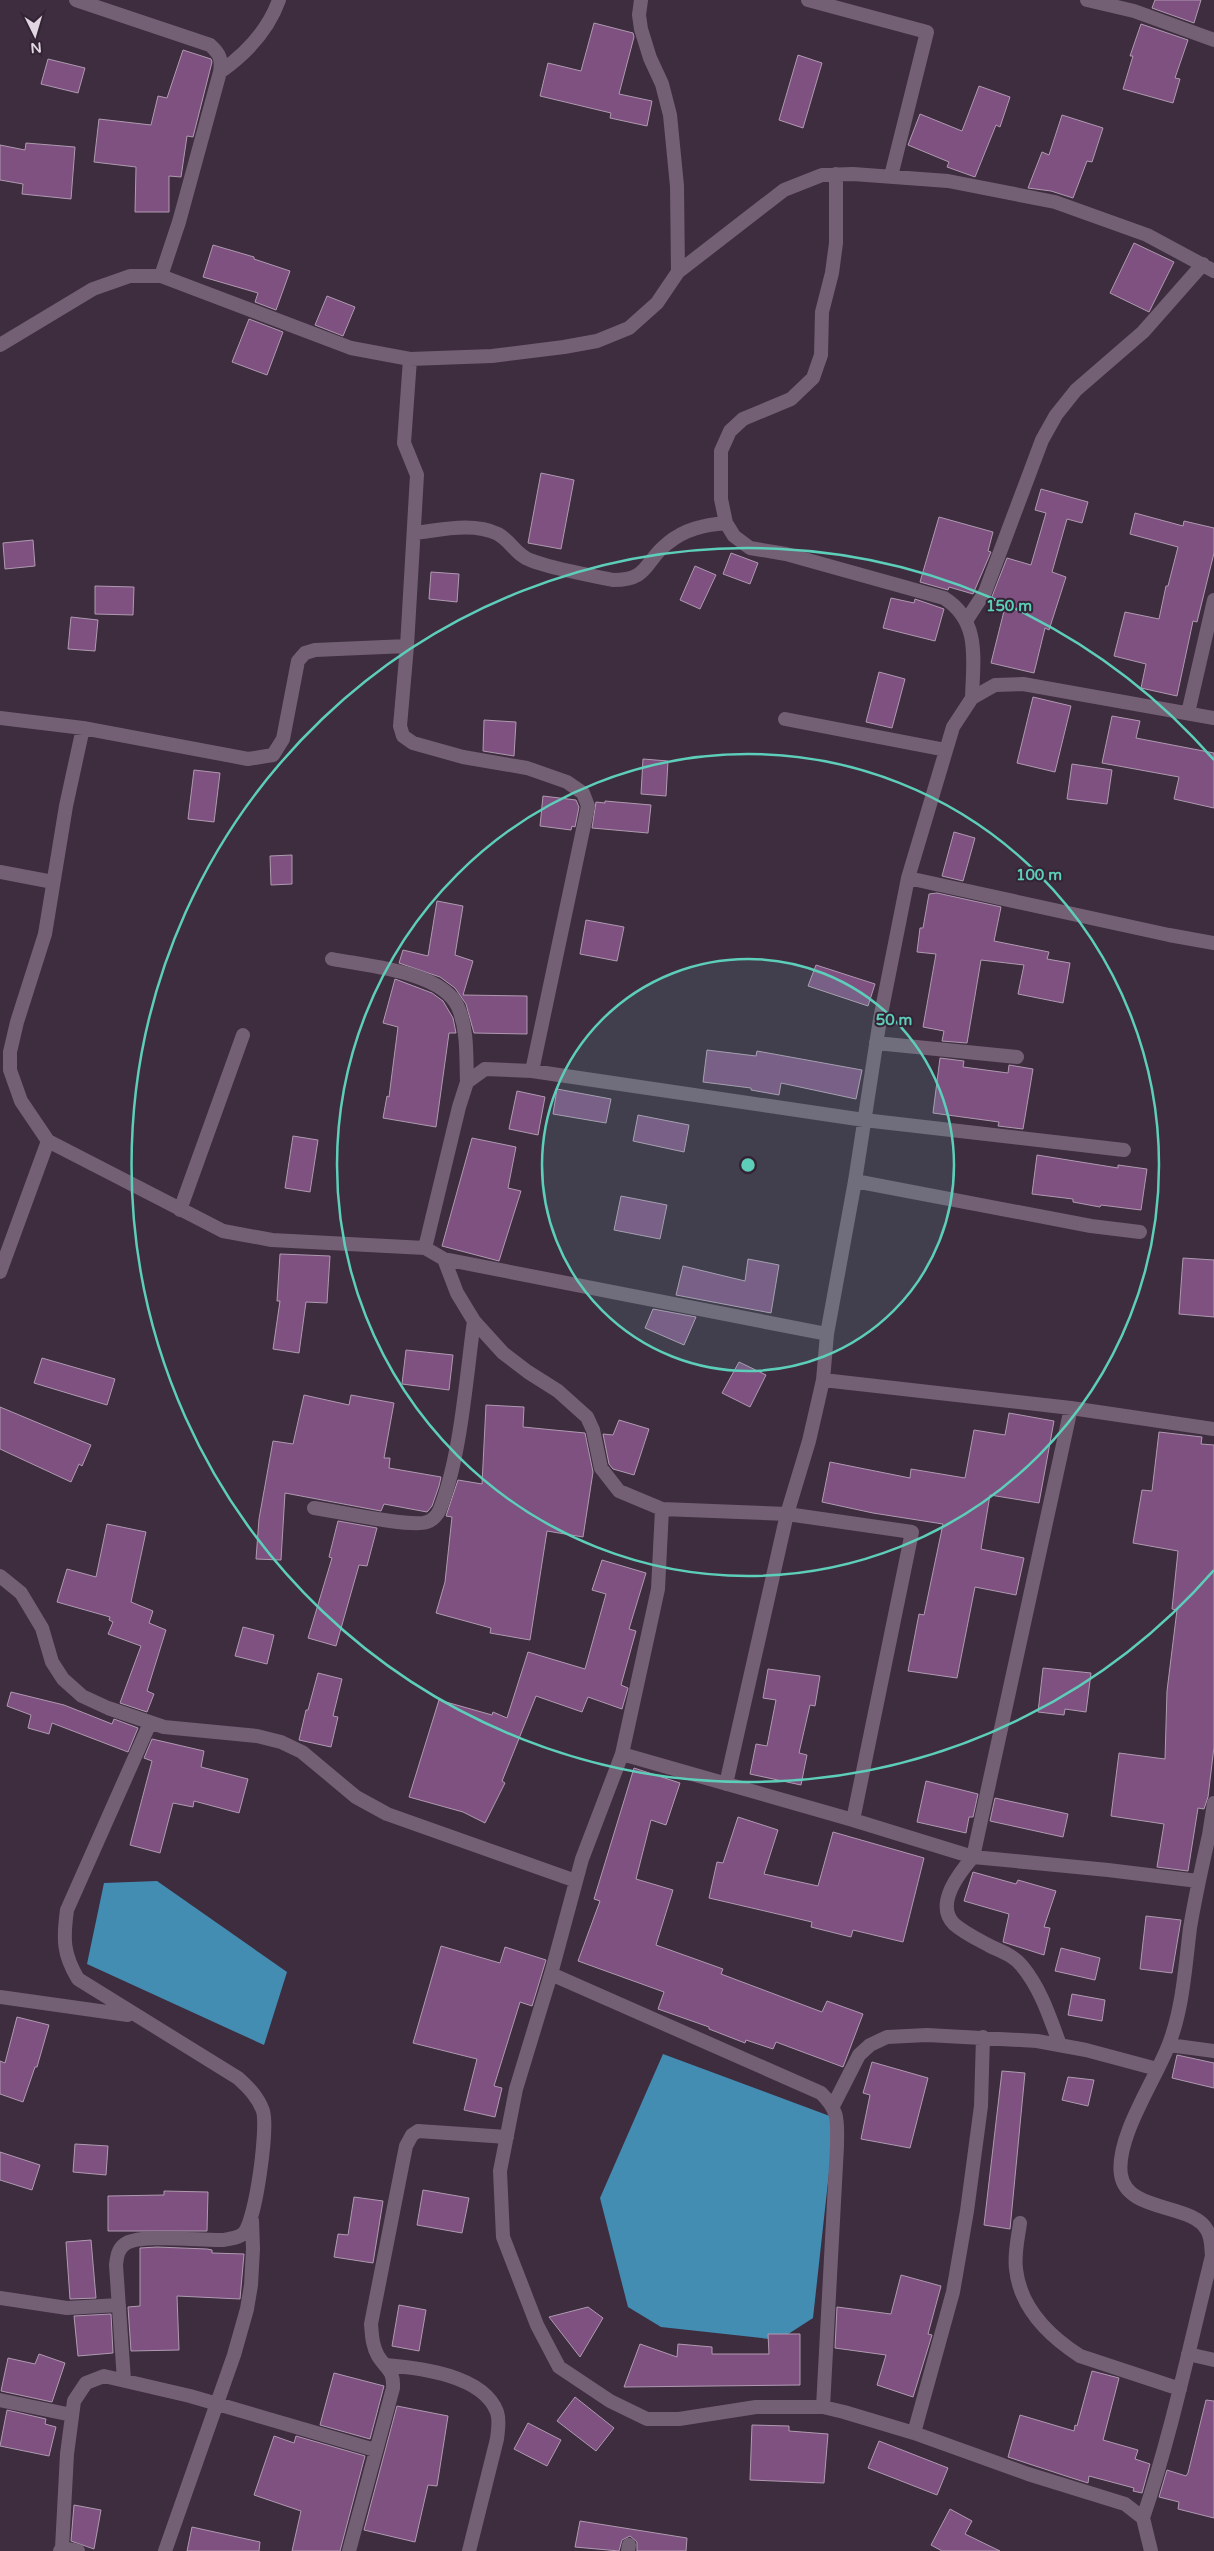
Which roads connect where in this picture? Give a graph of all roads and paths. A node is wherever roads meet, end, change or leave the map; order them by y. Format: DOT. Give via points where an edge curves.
graph roads {
  1 [pos="76,0"];
  2 [pos="279,0"];
  3 [pos="641,0"];
  4 [pos="808,0"];
  5 [pos="1087,0"];
  6 [pos="1110,2"];
  7 [pos="109,5"];
  8 [pos="1214,40"];
  9 [pos="220,72"];
  10 [pos="836,174"];
  11 [pos="892,176"];
  12 [pos="1208,267"];
  13 [pos="678,272"];
  14 [pos="161,276"];
  15 [pos="0,345"];
  16 [pos="410,359"];
  17 [pos="726,523"];
  18 [pos="414,532"];
  19 [pos="1214,600"];
  20 [pos="966,621"];
  21 [pos="407,646"];
  22 [pos="972,698"];
  23 [pos="1188,714"];
  24 [pos="0,718"];
  25 [pos="1214,718"];
  26 [pos="785,720"];
  27 [pos="83,728"];
  28 [pos="946,750"];
  29 [pos="0,872"];
  30 [pos="908,878"];
  31 [pos="53,882"];
  32 [pos="1214,943"];
  33 [pos="332,959"];
  34 [pos="243,1035"];
  35 [pos="876,1043"];
  36 [pos="5,1052"];
  37 [pos="1016,1057"];
  38 [pos="532,1071"];
  39 [pos="467,1082"];
  40 [pos="864,1120"];
  41 [pos="48,1141"];
  42 [pos="1124,1150"];
  43 [pos="855,1182"];
  44 [pos="180,1210"];
  45 [pos="1140,1232"];
  46 [pos="425,1248"];
  47 [pos="444,1259"];
  48 [pos="0,1272"];
  49 [pos="474,1321"];
  50 [pos="828,1334"];
  51 [pos="824,1380"];
  52 [pos="1071,1408"];
  53 [pos="1214,1429"];
  54 [pos="314,1508"];
  55 [pos="662,1509"];
  56 [pos="787,1514"];
  57 [pos="0,1576"];
  58 [pos="150,1723"];
  59 [pos="622,1754"];
  60 [pos="726,1784"];
  61 [pos="1214,1803"];
  62 [pos="854,1820"];
  63 [pos="1212,1836"];
  64 [pos="973,1857"];
  65 [pos="576,1880"];
  66 [pos="1198,1881"];
  67 [pos="551,1974"];
  68 [pos="0,1998"];
  69 [pos="134,2016"];
  70 [pos="982,2037"];
  71 [pos="1060,2045"];
  72 [pos="1169,2045"];
  73 [pos="1214,2052"];
  74 [pos="1157,2069"];
  75 [pos="834,2106"];
  76 [pos="506,2137"];
  77 [pos="252,2219"];
  78 [pos="1020,2223"];
  79 [pos="0,2298"];
  80 [pos="119,2305"];
  81 [pos="1188,2354"];
  82 [pos="1214,2360"];
  83 [pos="386,2365"];
  84 [pos="124,2380"];
  85 [pos="1180,2389"];
  86 [pos="0,2400"];
  87 [pos="217,2404"];
  88 [pos="823,2408"];
  89 [pos="72,2415"];
  90 [pos="914,2433"];
  91 [pos="375,2450"];
  92 [pos="1143,2518"];
  93 [pos="61,2550"];
  94 [pos="78,2551"];
  95 [pos="165,2551"];
  96 [pos="349,2551"];
  97 [pos="469,2551"];
  98 [pos="1151,2551"];
  1 -- 7 [label="street"];
  2 -- 9 [label="street" via="261,35 242,57"];
  3 -- 13 [label="street" via="641,29 670,115 677,186"];
  4 -- 11 [label="street" via="927,32"];
  5 -- 6 [label="street"];
  6 -- 8 [label="street"];
  7 -- 9 [label="street" via="210,45 222,59"];
  9 -- 14 [label="street"];
  10 -- 11 [label="street"];
  10 -- 13 [label="street" via="822,175 784,190"];
  10 -- 17 [label="street" via="836,243 822,312 821,355 813,378 791,399 743,419 730,431 721,451 721,499"];
  11 -- 12 [label="street" via="948,180 1055,202 1147,235"];
  12 -- 20 [label="street" via="1143,332 1076,390 1056,415 1042,440 985,592"];
  13 -- 16 [label="street" via="657,303 630,328 597,342 492,356"];
  14 -- 15 [label="street" via="130,276 93,289"];
  14 -- 16 [label="street" via="351,348"];
  16 -- 18 [label="street" via="404,443 417,475"];
  17 -- 18 [label="street" via="684,532 667,543 637,577 623,580 529,560 498,534 484,529 468,527"];
  17 -- 20 [label="street" via="734,536 750,548 786,554 944,598 956,606"];
  18 -- 21 [label="street"];
  19 -- 23 [label="street"];
  20 -- 22 [label="street" via="973,642"];
  21 -- 27 [label="street" via="305,653 298,661 284,739 273,755 248,759"];
  21 -- 38 [label="street" via="400,726 403,736 414,743 464,757 527,768 567,782 584,793 588,806"];
  22 -- 23 [label="street" via="995,685 1024,684"];
  22 -- 28 [label="street" via="953,727"];
  23 -- 25 [label="street"];
  24 -- 27 [label="street"];
  26 -- 28 [label="street"];
  27 -- 31 [label="street"];
  28 -- 30 [label="street"];
  29 -- 31 [label="street"];
  30 -- 32 [label="street"];
  30 -- 35 [label="street"];
  31 -- 36 [label="street" via="45,934"];
  33 -- 39 [label="street" via="424,978 446,991 457,1005 464,1027"];
  34 -- 44 [label="street"];
  35 -- 37 [label="street"];
  35 -- 40 [label="street"];
  36 -- 41 [label="street" via="21,1101"];
  38 -- 39 [label="street" via="485,1069"];
  38 -- 40 [label="street"];
  39 -- 46 [label="street"];
  40 -- 42 [label="street"];
  40 -- 43 [label="street"];
  41 -- 44 [label="street"];
  41 -- 48 [label="street"];
  43 -- 45 [label="street" via="1091,1226"];
  43 -- 50 [label="street"];
  44 -- 46 [label="street" via="223,1231 272,1240"];
  46 -- 47 [label="street"];
  47 -- 49 [label="street" via="457,1293"];
  47 -- 50 [label="street"];
  49 -- 54 [label="street" via="454,1459 440,1510 425,1523"];
  49 -- 55 [label="street" via="503,1353 574,1404 587,1418 593,1430 601,1468 619,1491"];
  50 -- 51 [label="street"];
  51 -- 52 [label="street"];
  51 -- 56 [label="street"];
  52 -- 53 [label="street"];
  52 -- 64 [label="street"];
  55 -- 56 [label="street"];
  55 -- 59 [label="street" via="658,1589"];
  56 -- 60 [label="street"];
  56 -- 62 [label="street" via="912,1532"];
  57 -- 58 [label="street" via="20,1593 42,1628 52,1662 63,1679 82,1696"];
  58 -- 65 [label="street" via="281,1742 302,1752 356,1798 387,1814"];
  58 -- 69 [label="street" via="67,1910 64,1936 67,1961 78,1980"];
  59 -- 60 [label="street"];
  59 -- 65 [label="street"];
  60 -- 62 [label="street"];
  61 -- 63 [label="street"];
  62 -- 64 [label="street"];
  63 -- 66 [label="street"];
  64 -- 66 [label="street"];
  64 -- 71 [label="street" via="955,1878 949,1894 953,1923 1009,1954 1022,1966 1046,2007"];
  65 -- 67 [label="street"];
  66 -- 72 [label="street" via="1182,2001"];
  67 -- 75 [label="street" via="802,2084 821,2093"];
  67 -- 76 [label="street" via="516,2089"];
  68 -- 69 [label="street"];
  69 -- 77 [label="street" via="238,2078 256,2096 264,2113 265,2134"];
  70 -- 71 [label="street"];
  70 -- 75 [label="street" via="927,2034 887,2037 859,2055"];
  70 -- 90 [label="street" via="980,2114 959,2256"];
  71 -- 74 [label="street"];
  72 -- 73 [label="street"];
  72 -- 74 [label="street"];
  74 -- 81 [label="street" via="1125,2140 1121,2177 1130,2191 1145,2202 1195,2219 1207,2229 1212,2256"];
  75 -- 88 [label="street" via="837,2146"];
  76 -- 83 [label="street" via="418,2131 409,2140 396,2189 371,2324 372,2341"];
  76 -- 88 [label="street" via="500,2171 503,2237 536,2325 559,2367 610,2401 647,2419 679,2419 756,2407"];
  77 -- 80 [label="street" via="244,2233 235,2238 202,2241 142,2238 126,2243 118,2252 116,2264"];
  77 -- 87 [label="street" via="251,2285 234,2355"];
  78 -- 85 [label="street" via="1016,2268 1021,2294 1034,2316 1080,2356"];
  79 -- 80 [label="street" via="67,2308"];
  80 -- 84 [label="street"];
  81 -- 82 [label="street"];
  81 -- 85 [label="street"];
  83 -- 91 [label="street" via="392,2372 393,2388"];
  83 -- 97 [label="street" via="460,2379 478,2389 496,2411 499,2422 497,2439"];
  84 -- 87 [label="street"];
  84 -- 89 [label="street" via="104,2376 86,2383 74,2401"];
  85 -- 92 [label="street"];
  86 -- 89 [label="street"];
  87 -- 91 [label="street"];
  87 -- 95 [label="street"];
  88 -- 90 [label="street"];
  89 -- 93 [label="street"];
  90 -- 92 [label="street" via="1028,2474 1125,2504"];
  91 -- 96 [label="street"];
  92 -- 98 [label="street"];
  93 -- 94 [label="street"];
}
